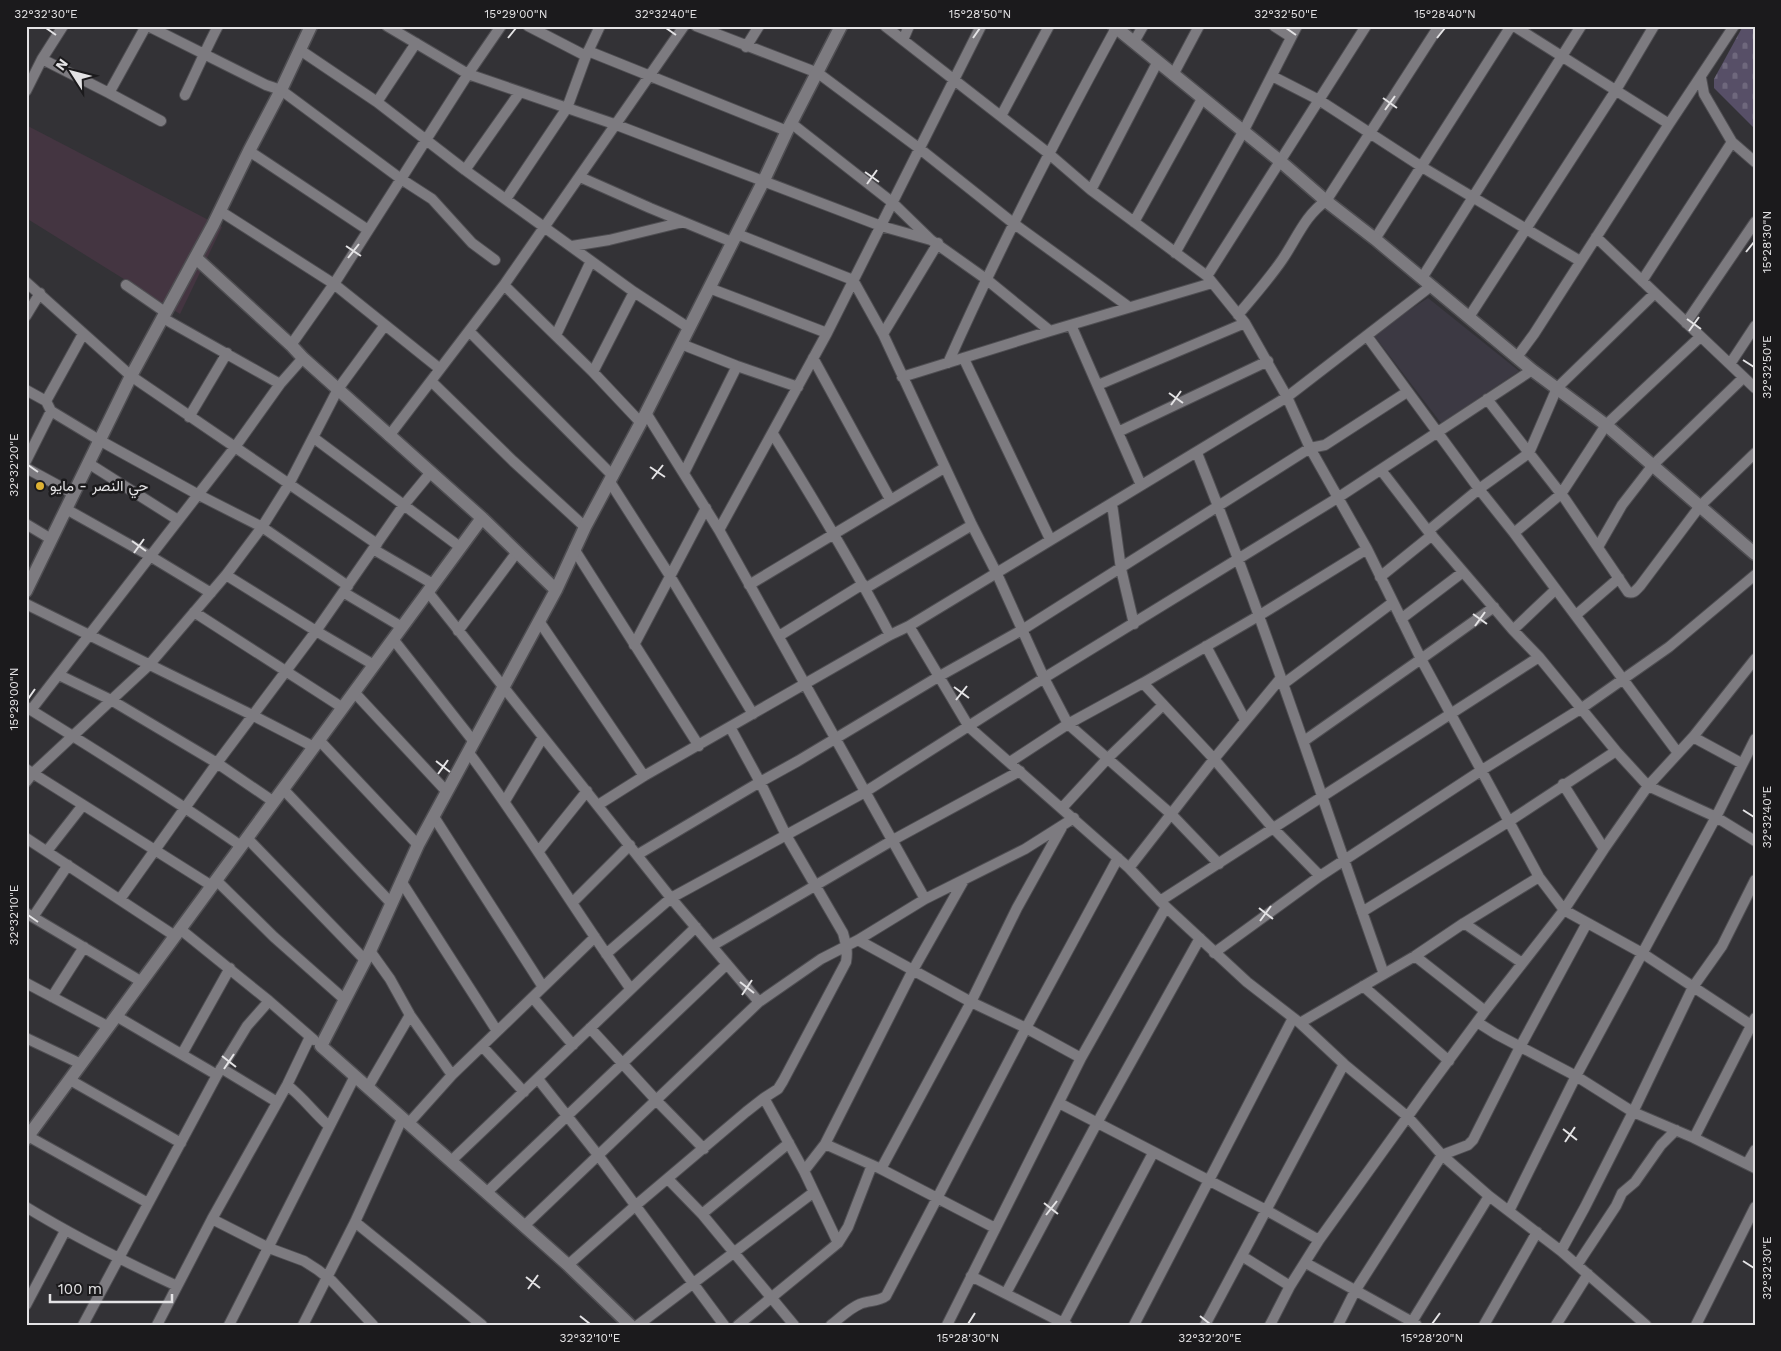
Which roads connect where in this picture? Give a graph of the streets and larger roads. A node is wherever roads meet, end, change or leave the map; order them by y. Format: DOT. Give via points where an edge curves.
graph roads {
  1 [pos="63,26"];
  2 [pos="147,26"];
  3 [pos="218,26"];
  4 [pos="388,26"];
  5 [pos="500,26"];
  6 [pos="528,26"];
  7 [pos="600,26"];
  8 [pos="684,26"];
  9 [pos="696,26"];
  10 [pos="759,26"];
  11 [pos="841,26"];
  12 [pos="885,26"];
  13 [pos="909,26"];
  14 [pos="981,26"];
  15 [pos="1049,26"];
  16 [pos="1142,26"];
  17 [pos="1199,26"];
  18 [pos="1274,26"];
  19 [pos="1296,26"];
  20 [pos="1366,26"];
  21 [pos="1439,26"];
  22 [pos="1512,26"];
  23 [pos="1580,26"];
  24 [pos="1654,26"];
  25 [pos="1734,26"];
  26 [pos="310,27"];
  27 [pos="1115,27"];
  28 [pos="1291,37"];
  29 [pos="902,40"];
  30 [pos="1134,42"];
  31 [pos="416,43"];
  32 [pos="746,47"];
  33 [pos="300,50"];
  34 [pos="203,54"];
  35 [pos="587,54"];
  36 [pos="1562,56"];
  37 [pos="42,59"];
  38 [pos="1157,63"];
  39 [pos="818,73"];
  40 [pos="468,74"];
  41 [pos="650,75"];
  42 [pos="1173,75"];
  43 [pos="1272,76"];
  44 [pos="1701,78"];
  45 [pos="955,80"];
  46 [pos="281,90"];
  47 [pos="1616,90"];
  48 [pos="26,91"];
  49 [pos="520,92"];
  50 [pos="109,93"];
  51 [pos="185,95"];
  52 [pos="1202,99"];
  53 [pos="1319,100"];
  54 [pos="377,102"];
  55 [pos="567,108"];
  56 [pos="1001,116"];
  57 [pos="161,121"];
  58 [pos="614,124"];
  59 [pos="1669,124"];
  60 [pos="789,127"];
  61 [pos="1243,132"];
  62 [pos="1369,133"];
  63 [pos="426,141"];
  64 [pos="1732,142"];
  65 [pos="920,149"];
  66 [pos="249,151"];
  67 [pos="1048,153"];
  68 [pos="1280,161"];
  69 [pos="1755,162"];
  70 [pos="1422,167"];
  71 [pos="465,170"];
  72 [pos="580,177"];
  73 [pos="401,179"];
  74 [pos="764,180"];
  75 [pos="1091,190"];
  76 [pos="1473,197"];
  77 [pos="506,199"];
  78 [pos="1326,201"];
  79 [pos="893,203"];
  80 [pos="220,211"];
  81 [pos="683,222"];
  82 [pos="1134,222"];
  83 [pos="1755,222"];
  84 [pos="1013,223"];
  85 [pos="544,226"];
  86 [pos="882,226"];
  87 [pos="1526,229"];
  88 [pos="368,230"];
  89 [pos="1596,237"];
  90 [pos="734,238"];
  91 [pos="1375,239"];
  92 [pos="935,242"];
  93 [pos="572,246"];
  94 [pos="1175,252"];
  95 [pos="196,258"];
  96 [pos="494,260"];
  97 [pos="591,261"];
  98 [pos="1580,261"];
  99 [pos="986,279"];
  100 [pos="853,280"];
  101 [pos="1209,280"];
  102 [pos="1642,280"];
  103 [pos="26,282"];
  104 [pos="1426,282"];
  105 [pos="334,284"];
  106 [pos="504,284"];
  107 [pos="126,285"];
  108 [pos="709,288"];
  109 [pos="634,292"];
  110 [pos="40,293"];
  111 [pos="1655,293"];
  112 [pos="1129,307"];
  113 [pos="164,315"];
  114 [pos="26,316"];
  115 [pos="1469,317"];
  116 [pos="1242,319"];
  117 [pos="1686,323"];
  118 [pos="385,325"];
  119 [pos="1071,325"];
  120 [pos="1755,326"];
  121 [pos="689,328"];
  122 [pos="468,331"];
  123 [pos="1050,331"];
  124 [pos="827,333"];
  125 [pos="84,334"];
  126 [pos="883,334"];
  127 [pos="556,336"];
  128 [pos="1367,336"];
  129 [pos="1700,337"];
  130 [pos="680,344"];
  131 [pos="292,345"];
  132 [pos="227,353"];
  133 [pos="1517,357"];
  134 [pos="303,358"];
  135 [pos="813,358"];
  136 [pos="964,359"];
  137 [pos="1268,361"];
  138 [pos="948,362"];
  139 [pos="1730,364"];
  140 [pos="737,366"];
  141 [pos="440,369"];
  142 [pos="1532,370"];
  143 [pos="593,372"];
  144 [pos="131,376"];
  145 [pos="902,377"];
  146 [pos="1743,378"];
  147 [pos="431,381"];
  148 [pos="280,384"];
  149 [pos="1098,385"];
  150 [pos="798,387"];
  151 [pos="1557,388"];
  152 [pos="1755,388"];
  153 [pos="338,389"];
  154 [pos="26,390"];
  155 [pos="1407,392"];
  156 [pos="1287,397"];
  157 [pos="1487,398"];
  158 [pos="46,401"];
  159 [pos="51,411"];
  160 [pos="189,417"];
  161 [pos="644,418"];
  162 [pos="1606,425"];
  163 [pos="1436,431"];
  164 [pos="1118,432"];
  165 [pos="773,434"];
  166 [pos="389,436"];
  167 [pos="314,438"];
  168 [pos="99,440"];
  169 [pos="235,446"];
  170 [pos="1310,448"];
  171 [pos="1197,453"];
  172 [pos="1529,453"];
  173 [pos="1753,459"];
  174 [pos="26,461"];
  175 [pos="88,463"];
  176 [pos="1652,465"];
  177 [pos="26,468"];
  178 [pos="944,468"];
  179 [pos="1381,470"];
  180 [pos="431,472"];
  181 [pos="684,473"];
  182 [pos="612,479"];
  183 [pos="288,484"];
  184 [pos="1141,485"];
  185 [pos="1479,489"];
  186 [pos="74,494"];
  187 [pos="197,494"];
  188 [pos="1561,494"];
  189 [pos="1339,497"];
  190 [pos="890,499"];
  191 [pos="1112,504"];
  192 [pos="403,506"];
  193 [pos="1218,506"];
  194 [pos="1700,506"];
  195 [pos="706,508"];
  196 [pos="66,510"];
  197 [pos="482,518"];
  198 [pos="178,520"];
  199 [pos="26,524"];
  200 [pos="972,525"];
  201 [pos="262,527"];
  202 [pos="585,527"];
  203 [pos="719,530"];
  204 [pos="1430,533"];
  205 [pos="1514,533"];
  206 [pos="834,534"];
  207 [pos="51,539"];
  208 [pos="1050,540"];
  209 [pos="375,546"];
  210 [pos="460,547"];
  211 [pos="1598,547"];
  212 [pos="574,549"];
  213 [pos="1367,549"];
  214 [pos="517,552"];
  215 [pos="1755,554"];
  216 [pos="150,556"];
  217 [pos="1237,559"];
  218 [pos="1121,568"];
  219 [pos="1463,572"];
  220 [pos="997,574"];
  221 [pos="226,575"];
  222 [pos="1755,575"];
  223 [pos="670,576"];
  224 [pos="1380,577"];
  225 [pos="1619,578"];
  226 [pos="749,585"];
  227 [pos="864,586"];
  228 [pos="430,588"];
  229 [pos="345,589"];
  230 [pos="556,590"];
  231 [pos="1555,590"];
  232 [pos="26,591"];
  233 [pos="211,593"];
  234 [pos="1392,603"];
  235 [pos="26,604"];
  236 [pos="1494,607"];
  237 [pos="194,612"];
  238 [pos="1260,615"];
  239 [pos="1576,615"];
  240 [pos="1401,619"];
  241 [pos="539,621"];
  242 [pos="1134,624"];
  243 [pos="909,626"];
  244 [pos="402,627"];
  245 [pos="1022,630"];
  246 [pos="1512,630"];
  247 [pos="316,631"];
  248 [pos="458,631"];
  249 [pos="890,635"];
  250 [pos="89,636"];
  251 [pos="778,636"];
  252 [pos="393,639"];
  253 [pos="634,645"];
  254 [pos="1206,646"];
  255 [pos="1539,656"];
  256 [pos="1421,659"];
  257 [pos="1755,659"];
  258 [pos="374,664"];
  259 [pos="148,665"];
  260 [pos="285,670"];
  261 [pos="59,675"];
  262 [pos="938,677"];
  263 [pos="1044,678"];
  264 [pos="1623,678"];
  265 [pos="1281,682"];
  266 [pos="806,684"];
  267 [pos="1144,684"];
  268 [pos="503,689"];
  269 [pos="354,692"];
  270 [pos="112,700"];
  271 [pos="1163,705"];
  272 [pos="343,708"];
  273 [pos="1582,708"];
  274 [pos="29,709"];
  275 [pos="753,714"];
  276 [pos="1451,714"];
  277 [pos="252,715"];
  278 [pos="1245,720"];
  279 [pos="1068,724"];
  280 [pos="730,727"];
  281 [pos="969,727"];
  282 [pos="74,736"];
  283 [pos="542,737"];
  284 [pos="1693,737"];
  285 [pos="836,739"];
  286 [pos="1755,739"];
  287 [pos="1304,741"];
  288 [pos="316,743"];
  289 [pos="699,746"];
  290 [pos="471,747"];
  291 [pos="1616,751"];
  292 [pos="1678,754"];
  293 [pos="1107,759"];
  294 [pos="1214,759"];
  295 [pos="1010,762"];
  296 [pos="217,763"];
  297 [pos="1741,763"];
  298 [pos="1482,770"];
  299 [pos="30,771"];
  300 [pos="1020,771"];
  301 [pos="644,776"];
  302 [pos="26,782"];
  303 [pos="760,782"];
  304 [pos="1564,784"];
  305 [pos="1648,786"];
  306 [pos="283,789"];
  307 [pos="587,791"];
  308 [pos="447,792"];
  309 [pos="865,792"];
  310 [pos="1323,796"];
  311 [pos="505,801"];
  312 [pos="274,802"];
  313 [pos="83,805"];
  314 [pos="598,805"];
  315 [pos="185,807"];
  316 [pos="1062,808"];
  317 [pos="1171,814"];
  318 [pos="434,817"];
  319 [pos="1716,817"];
  320 [pos="1074,818"];
  321 [pos="1508,822"];
  322 [pos="1062,827"];
  323 [pos="1272,827"];
  324 [pos="786,835"];
  325 [pos="26,838"];
  326 [pos="893,840"];
  327 [pos="1755,840"];
  328 [pos="244,842"];
  329 [pos="418,845"];
  330 [pos="630,845"];
  331 [pos="1604,848"];
  332 [pos="154,849"];
  333 [pos="47,852"];
  334 [pos="538,852"];
  335 [pos="636,855"];
  336 [pos="1118,858"];
  337 [pos="1344,860"];
  338 [pos="1219,864"];
  339 [pos="68,865"];
  340 [pos="1129,868"];
  341 [pos="1320,876"];
  342 [pos="1539,878"];
  343 [pos="964,880"];
  344 [pos="1755,880"];
  345 [pos="401,881"];
  346 [pos="214,883"];
  347 [pos="815,886"];
  348 [pos="671,898"];
  349 [pos="120,899"];
  350 [pos="925,899"];
  351 [pos="391,903"];
  352 [pos="572,903"];
  353 [pos="1163,904"];
  354 [pos="1564,910"];
  355 [pos="1362,912"];
  356 [pos="30,915"];
  357 [pos="1464,923"];
  358 [pos="1587,923"];
  359 [pos="696,927"];
  360 [pos="178,933"];
  361 [pos="595,937"];
  362 [pos="1200,938"];
  363 [pos="858,940"];
  364 [pos="847,945"];
  365 [pos="712,946"];
  366 [pos="84,947"];
  367 [pos="1214,953"];
  368 [pos="1642,953"];
  369 [pos="606,954"];
  370 [pos="367,955"];
  371 [pos="1415,956"];
  372 [pos="1522,963"];
  373 [pos="727,964"];
  374 [pos="230,968"];
  375 [pos="913,970"];
  376 [pos="1384,974"];
  377 [pos="142,982"];
  378 [pos="26,983"];
  379 [pos="1363,986"];
  380 [pos="543,987"];
  381 [pos="1693,987"];
  382 [pos="630,988"];
  383 [pos="52,997"];
  384 [pos="533,998"];
  385 [pos="344,999"];
  386 [pos="269,1001"];
  387 [pos="760,1002"];
  388 [pos="971,1002"];
  389 [pos="1485,1011"];
  390 [pos="410,1014"];
  391 [pos="116,1016"];
  392 [pos="1296,1020"];
  393 [pos="1477,1022"];
  394 [pos="1753,1022"];
  395 [pos="109,1027"];
  396 [pos="590,1028"];
  397 [pos="1026,1028"];
  398 [pos="497,1031"];
  399 [pos="310,1037"];
  400 [pos="27,1039"];
  401 [pos="573,1045"];
  402 [pos="321,1046"];
  403 [pos="482,1046"];
  404 [pos="1520,1047"];
  405 [pos="182,1054"];
  406 [pos="1081,1058"];
  407 [pos="1448,1062"];
  408 [pos="622,1063"];
  409 [pos="81,1064"];
  410 [pos="1344,1064"];
  411 [pos="219,1071"];
  412 [pos="452,1075"];
  413 [pos="355,1076"];
  414 [pos="1576,1076"];
  415 [pos="538,1079"];
  416 [pos="70,1080"];
  417 [pos="287,1085"];
  418 [pos="368,1087"];
  419 [pos="524,1092"];
  420 [pos="764,1098"];
  421 [pos="656,1100"];
  422 [pos="277,1102"];
  423 [pos="1059,1103"];
  424 [pos="1633,1112"];
  425 [pos="568,1115"];
  426 [pos="1408,1117"];
  427 [pos="405,1122"];
  428 [pos="1097,1123"];
  429 [pos="329,1126"];
  430 [pos="1676,1130"];
  431 [pos="27,1137"];
  432 [pos="1694,1138"];
  433 [pos="182,1143"];
  434 [pos="789,1143"];
  435 [pos="824,1144"];
  436 [pos="704,1149"];
  437 [pos="1755,1150"];
  438 [pos="1153,1153"];
  439 [pos="598,1155"];
  440 [pos="1442,1155"];
  441 [pos="451,1161"];
  442 [pos="1751,1166"];
  443 [pos="877,1167"];
  444 [pos="804,1171"];
  445 [pos="668,1179"];
  446 [pos="1209,1182"];
  447 [pos="487,1192"];
  448 [pos="814,1192"];
  449 [pos="1488,1196"];
  450 [pos="937,1198"];
  451 [pos="148,1203"];
  452 [pos="635,1206"];
  453 [pos="26,1207"];
  454 [pos="1755,1207"];
  455 [pos="1266,1210"];
  456 [pos="1509,1211"];
  457 [pos="702,1214"];
  458 [pos="212,1219"];
  459 [pos="355,1222"];
  460 [pos="524,1226"];
  461 [pos="995,1228"];
  462 [pos="65,1231"];
  463 [pos="1538,1232"];
  464 [pos="1320,1240"];
  465 [pos="838,1243"];
  466 [pos="268,1248"];
  467 [pos="1561,1251"];
  468 [pos="734,1253"];
  469 [pos="1242,1256"];
  470 [pos="118,1259"];
  471 [pos="1306,1262"];
  472 [pos="568,1265"];
  473 [pos="1577,1265"];
  474 [pos="1588,1274"];
  475 [pos="327,1276"];
  476 [pos="971,1276"];
  477 [pos="693,1284"];
  478 [pos="177,1286"];
  479 [pos="1290,1286"];
  480 [pos="1355,1290"];
  481 [pos="1006,1293"];
  482 [pos="771,1298"];
  483 [pos="26,1305"];
  484 [pos="1635,1315"];
  485 [pos="1271,1323"];
  486 [pos="1065,1324"];
  487 [pos="1413,1324"];
  488 [pos="83,1325"];
  489 [pos="157,1325"];
  490 [pos="229,1325"];
  491 [pos="303,1325"];
  492 [pos="373,1325"];
  493 [pos="482,1325"];
  494 [pos="630,1325"];
  495 [pos="638,1325"];
  496 [pos="724,1325"];
  497 [pos="738,1325"];
  498 [pos="794,1325"];
  499 [pos="831,1325"];
  500 [pos="947,1325"];
  501 [pos="1134,1325"];
  502 [pos="1204,1325"];
  503 [pos="1261,1325"];
  504 [pos="1338,1325"];
  505 [pos="1484,1325"];
  506 [pos="1556,1325"];
  507 [pos="1629,1325"];
  508 [pos="1646,1325"];
  509 [pos="1696,1325"];
  1 -- 37 [label="street"];
  2 -- 34 [label="street"];
  2 -- 50 [label="street"];
  3 -- 34 [label="street"];
  4 -- 31 [label="street"];
  5 -- 40 [label="street"];
  6 -- 35 [label="street"];
  7 -- 35 [label="street"];
  8 -- 41 [label="street"];
  9 -- 32 [label="street"];
  10 -- 32 [label="street"];
  11 -- 39 [label="street"];
  12 -- 29 [label="street"];
  13 -- 29 [label="street"];
  14 -- 45 [label="street"];
  15 -- 56 [label="street"];
  16 -- 30 [label="street"];
  17 -- 42 [label="street"];
  18 -- 28 [label="street"];
  19 -- 28 [label="street"];
  20 -- 53 [label="street"];
  21 -- 62 [label="street"];
  22 -- 36 [label="street"];
  22 -- 70 [label="street"];
  23 -- 36 [label="street"];
  24 -- 47 [label="street"];
  25 -- 44 [label="street"];
  26 -- 33 [label="street"];
  27 -- 30 [label="street"];
  27 -- 67 [label="street"];
  28 -- 43 [label="street"];
  29 -- 45 [label="street"];
  30 -- 38 [label="street"];
  31 -- 40 [label="street"];
  31 -- 54 [label="street"];
  32 -- 39 [label="street"];
  33 -- 46 [label="street"];
  33 -- 54 [label="street"];
  34 -- 46 [label="street" via="266,86"];
  34 -- 51 [label="street"];
  35 -- 41 [label="street"];
  35 -- 55 [label="street"];
  36 -- 47 [label="street"];
  36 -- 76 [label="street"];
  37 -- 48 [label="street"];
  37 -- 50 [label="street"];
  38 -- 42 [label="street"];
  38 -- 75 [label="street"];
  39 -- 60 [label="street"];
  39 -- 65 [label="street"];
  40 -- 49 [label="street"];
  40 -- 63 [label="street"];
  41 -- 58 [label="street"];
  41 -- 60 [label="street"];
  42 -- 52 [label="street"];
  43 -- 53 [label="street"];
  43 -- 61 [label="street"];
  44 -- 59 [label="street"];
  44 -- 64 [label="street" via="1704,94"];
  45 -- 56 [label="street"];
  45 -- 65 [label="street"];
  46 -- 66 [label="street"];
  46 -- 73 [label="street"];
  47 -- 59 [label="street"];
  47 -- 87 [label="street"];
  49 -- 55 [label="street"];
  49 -- 71 [label="street"];
  50 -- 57 [label="street"];
  52 -- 61 [label="street"];
  52 -- 82 [label="street"];
  53 -- 62 [label="street"];
  53 -- 68 [label="street"];
  54 -- 63 [label="street"];
  55 -- 58 [label="street"];
  55 -- 77 [label="street"];
  56 -- 67 [label="street"];
  58 -- 72 [label="street"];
  58 -- 74 [label="street"];
  59 -- 89 [label="street"];
  60 -- 74 [label="street"];
  60 -- 79 [label="street"];
  61 -- 68 [label="street"];
  61 -- 94 [label="street"];
  62 -- 70 [label="street"];
  62 -- 78 [label="street"];
  63 -- 71 [label="street"];
  63 -- 73 [label="street"];
  64 -- 69 [label="street"];
  64 -- 102 [label="street"];
  65 -- 79 [label="street"];
  65 -- 84 [label="street"];
  66 -- 80 [label="street"];
  66 -- 88 [label="street"];
  67 -- 75 [label="street"];
  67 -- 84 [label="street"];
  68 -- 78 [label="street"];
  68 -- 101 [label="street"];
  70 -- 76 [label="street"];
  70 -- 91 [label="street"];
  71 -- 77 [label="street"];
  72 -- 81 [label="street"];
  72 -- 85 [label="street"];
  73 -- 88 [label="street"];
  73 -- 96 [label="street" via="432,199 472,243"];
  74 -- 86 [label="street"];
  74 -- 90 [label="street"];
  75 -- 82 [label="street"];
  76 -- 87 [label="street"];
  76 -- 104 [label="street"];
  77 -- 85 [label="street"];
  78 -- 91 [label="street"];
  78 -- 116 [label="street" via="1311,213"];
  79 -- 86 [label="street"];
  79 -- 92 [label="street"];
  80 -- 95 [label="street"];
  80 -- 105 [label="street"];
  81 -- 90 [label="street"];
  81 -- 93 [label="street"];
  82 -- 94 [label="street"];
  83 -- 117 [label="street"];
  84 -- 99 [label="street"];
  84 -- 112 [label="street"];
  85 -- 93 [label="street"];
  85 -- 106 [label="street"];
  86 -- 92 [label="street"];
  86 -- 100 [label="street"];
  87 -- 98 [label="street"];
  87 -- 115 [label="street"];
  88 -- 105 [label="street"];
  89 -- 98 [label="street"];
  89 -- 102 [label="street"];
  90 -- 100 [label="street"];
  90 -- 108 [label="street"];
  91 -- 104 [label="street"];
  92 -- 99 [label="street"];
  92 -- 126 [label="street"];
  93 -- 97 [label="street"];
  94 -- 101 [label="street"];
  95 -- 113 [label="street"];
  95 -- 131 [label="street"];
  97 -- 109 [label="street"];
  97 -- 127 [label="street"];
  98 -- 133 [label="street"];
  99 -- 123 [label="street"];
  99 -- 138 [label="street"];
  100 -- 124 [label="street"];
  100 -- 126 [label="street"];
  101 -- 112 [label="street"];
  101 -- 116 [label="street"];
  102 -- 111 [label="street"];
  103 -- 110 [label="street"];
  104 -- 115 [label="street"];
  104 -- 128 [label="street"];
  105 -- 118 [label="street"];
  105 -- 131 [label="street"];
  106 -- 122 [label="street"];
  106 -- 127 [label="street"];
  107 -- 113 [label="street"];
  108 -- 121 [label="street"];
  108 -- 124 [label="street"];
  109 -- 121 [label="street"];
  109 -- 143 [label="street"];
  110 -- 114 [label="street"];
  110 -- 125 [label="street"];
  111 -- 117 [label="street"];
  111 -- 151 [label="street"];
  112 -- 119 [label="street"];
  113 -- 132 [label="street"];
  113 -- 144 [label="street"];
  115 -- 133 [label="street"];
  116 -- 137 [label="street"];
  116 -- 149 [label="street"];
  117 -- 129 [label="street"];
  118 -- 141 [label="street"];
  118 -- 153 [label="street"];
  119 -- 123 [label="street"];
  119 -- 149 [label="street"];
  120 -- 139 [label="street"];
  121 -- 130 [label="street"];
  122 -- 141 [label="street"];
  122 -- 182 [label="street"];
  123 -- 136 [label="street"];
  124 -- 135 [label="street"];
  125 -- 144 [label="street"];
  125 -- 158 [label="street"];
  126 -- 145 [label="street"];
  127 -- 143 [label="street"];
  128 -- 155 [label="street"];
  128 -- 156 [label="street"];
  129 -- 139 [label="street"];
  129 -- 162 [label="street"];
  130 -- 140 [label="street"];
  130 -- 161 [label="street"];
  131 -- 134 [label="street"];
  132 -- 148 [label="street"];
  132 -- 160 [label="street"];
  133 -- 142 [label="street"];
  134 -- 148 [label="street"];
  134 -- 153 [label="street"];
  135 -- 150 [label="street"];
  135 -- 190 [label="street"];
  136 -- 138 [label="street"];
  136 -- 208 [label="street"];
  137 -- 156 [label="street"];
  137 -- 164 [label="street"];
  138 -- 145 [label="street"];
  139 -- 146 [label="street"];
  140 -- 150 [label="street"];
  140 -- 181 [label="street"];
  141 -- 147 [label="street"];
  142 -- 151 [label="street"];
  142 -- 157 [label="street"];
  143 -- 161 [label="street"];
  144 -- 160 [label="street"];
  144 -- 168 [label="street"];
  145 -- 178 [label="street"];
  146 -- 152 [label="street"];
  146 -- 176 [label="street"];
  147 -- 166 [label="street"];
  147 -- 202 [label="street"];
  148 -- 169 [label="street"];
  149 -- 164 [label="street"];
  150 -- 165 [label="street"];
  151 -- 162 [label="street"];
  151 -- 172 [label="street"];
  153 -- 166 [label="street"];
  153 -- 167 [label="street"];
  154 -- 158 [label="street"];
  155 -- 163 [label="street"];
  155 -- 170 [label="street" via="1324,445"];
  156 -- 170 [label="street"];
  156 -- 171 [label="street"];
  157 -- 163 [label="street"];
  157 -- 172 [label="street"];
  158 -- 159 [label="street"];
  159 -- 168 [label="street"];
  159 -- 174 [label="street"];
  160 -- 169 [label="street"];
  161 -- 181 [label="street"];
  161 -- 182 [label="street"];
  162 -- 176 [label="street"];
  162 -- 188 [label="street"];
  163 -- 179 [label="street"];
  163 -- 185 [label="street"];
  164 -- 184 [label="street"];
  165 -- 203 [label="street"];
  165 -- 206 [label="street"];
  166 -- 180 [label="street"];
  167 -- 183 [label="street"];
  167 -- 192 [label="street"];
  168 -- 175 [label="street"];
  168 -- 187 [label="street"];
  169 -- 183 [label="street"];
  169 -- 187 [label="street"];
  170 -- 189 [label="street"];
  170 -- 193 [label="street"];
  171 -- 184 [label="street"];
  171 -- 193 [label="street"];
  172 -- 185 [label="street"];
  172 -- 188 [label="street"];
  173 -- 194 [label="street"];
  175 -- 186 [label="street"];
  175 -- 198 [label="street"];
  176 -- 194 [label="street"];
  176 -- 211 [label="street" via="1622,504"];
  177 -- 186 [label="street"];
  178 -- 190 [label="street"];
  178 -- 200 [label="street"];
  179 -- 189 [label="street"];
  179 -- 204 [label="street"];
  180 -- 192 [label="street"];
  180 -- 197 [label="street"];
  181 -- 195 [label="street"];
  182 -- 202 [label="street"];
  182 -- 223 [label="street"];
  183 -- 201 [label="street"];
  183 -- 209 [label="street"];
  184 -- 191 [label="street"];
  185 -- 204 [label="street"];
  185 -- 205 [label="street"];
  186 -- 196 [label="street"];
  187 -- 198 [label="street"];
  187 -- 201 [label="street"];
  188 -- 205 [label="street"];
  188 -- 211 [label="street"];
  189 -- 213 [label="street"];
  189 -- 217 [label="street"];
  190 -- 206 [label="street"];
  191 -- 208 [label="street"];
  191 -- 218 [label="street"];
  192 -- 209 [label="street"];
  192 -- 210 [label="street"];
  193 -- 217 [label="street"];
  193 -- 218 [label="street"];
  194 -- 215 [label="street"];
  194 -- 225 [label="street" via="1635,592 1628,592"];
  195 -- 203 [label="street"];
  195 -- 223 [label="street"];
  196 -- 207 [label="street"];
  196 -- 216 [label="street"];
  197 -- 210 [label="street"];
  197 -- 214 [label="street"];
  198 -- 216 [label="street"];
  199 -- 207 [label="street"];
  200 -- 220 [label="street"];
  200 -- 227 [label="street"];
  201 -- 221 [label="street"];
  201 -- 229 [label="street"];
  202 -- 212 [label="street"];
  203 -- 226 [label="street"];
  204 -- 219 [label="street"];
  204 -- 224 [label="street"];
  205 -- 231 [label="street"];
  206 -- 226 [label="street"];
  206 -- 227 [label="street"];
  207 -- 232 [label="street"];
  208 -- 220 [label="street"];
  209 -- 228 [label="street"];
  209 -- 229 [label="street"];
  210 -- 228 [label="street"];
  211 -- 225 [label="street"];
  212 -- 230 [label="street"];
  212 -- 253 [label="street"];
  213 -- 224 [label="street"];
  213 -- 238 [label="street"];
  214 -- 230 [label="street"];
  214 -- 248 [label="street"];
  216 -- 233 [label="street"];
  216 -- 250 [label="street"];
  217 -- 238 [label="street"];
  217 -- 242 [label="street"];
  218 -- 242 [label="street"];
  218 -- 245 [label="street"];
  219 -- 236 [label="street"];
  219 -- 240 [label="street"];
  220 -- 243 [label="street"];
  220 -- 245 [label="street"];
  221 -- 233 [label="street"];
  221 -- 247 [label="street"];
  222 -- 264 [label="street" via="1669,647"];
  223 -- 253 [label="street"];
  223 -- 275 [label="street"];
  224 -- 234 [label="street"];
  225 -- 239 [label="street"];
  226 -- 251 [label="street"];
  227 -- 249 [label="street"];
  227 -- 251 [label="street"];
  228 -- 244 [label="street"];
  228 -- 248 [label="street"];
  229 -- 244 [label="street"];
  229 -- 247 [label="street"];
  230 -- 241 [label="street"];
  231 -- 239 [label="street"];
  231 -- 246 [label="street"];
  233 -- 237 [label="street"];
  234 -- 240 [label="street"];
  234 -- 265 [label="street"];
  235 -- 250 [label="street"];
  236 -- 246 [label="street"];
  236 -- 256 [label="street"];
  237 -- 259 [label="street"];
  237 -- 260 [label="street"];
  238 -- 254 [label="street"];
  238 -- 265 [label="street"];
  239 -- 264 [label="street"];
  240 -- 256 [label="street"];
  241 -- 268 [label="street"];
  241 -- 301 [label="street"];
  242 -- 263 [label="street"];
  243 -- 249 [label="street"];
  243 -- 262 [label="street"];
  244 -- 252 [label="street"];
  245 -- 262 [label="street"];
  245 -- 263 [label="street"];
  246 -- 255 [label="street"];
  247 -- 258 [label="street"];
  247 -- 260 [label="street"];
  248 -- 268 [label="street"];
  249 -- 266 [label="street"];
  250 -- 259 [label="street"];
  250 -- 261 [label="street"];
  251 -- 266 [label="street"];
  252 -- 258 [label="street"];
  252 -- 290 [label="street"];
  253 -- 289 [label="street"];
  254 -- 267 [label="street"];
  254 -- 278 [label="street"];
  255 -- 273 [label="street"];
  255 -- 276 [label="street"];
  256 -- 276 [label="street"];
  256 -- 287 [label="street"];
  257 -- 284 [label="street"];
  258 -- 269 [label="street"];
  259 -- 270 [label="street"];
  259 -- 277 [label="street"];
  260 -- 272 [label="street"];
  260 -- 277 [label="street"];
  261 -- 270 [label="street"];
  261 -- 274 [label="street"];
  262 -- 281 [label="street"];
  262 -- 285 [label="street"];
  263 -- 279 [label="street"];
  263 -- 281 [label="street"];
  264 -- 273 [label="street"];
  264 -- 292 [label="street"];
  265 -- 278 [label="street"];
  265 -- 287 [label="street"];
  266 -- 275 [label="street"];
  266 -- 285 [label="street"];
  267 -- 271 [label="street"];
  267 -- 279 [label="street"];
  268 -- 283 [label="street"];
  268 -- 290 [label="street"];
  269 -- 272 [label="street"];
  269 -- 308 [label="street"];
  270 -- 282 [label="street"];
  270 -- 296 [label="street"];
  271 -- 293 [label="street"];
  271 -- 294 [label="street"];
  272 -- 288 [label="street"];
  273 -- 291 [label="street"];
  273 -- 298 [label="street"];
  274 -- 282 [label="street"];
  275 -- 280 [label="street"];
  276 -- 298 [label="street"];
  276 -- 310 [label="street"];
  277 -- 288 [label="street"];
  277 -- 296 [label="street"];
  278 -- 294 [label="street"];
  279 -- 293 [label="street"];
  279 -- 295 [label="street"];
  280 -- 289 [label="street"];
  280 -- 303 [label="street"];
  281 -- 295 [label="street"];
  281 -- 309 [label="street"];
  282 -- 299 [label="street"];
  282 -- 315 [label="street"];
  283 -- 307 [label="street"];
  283 -- 311 [label="street"];
  284 -- 292 [label="street"];
  284 -- 297 [label="street"];
  285 -- 303 [label="street"];
  285 -- 309 [label="street"];
  286 -- 297 [label="street"];
  287 -- 310 [label="street"];
  288 -- 306 [label="street"];
  288 -- 329 [label="street"];
  289 -- 301 [label="street"];
  290 -- 308 [label="street"];
  290 -- 311 [label="street"];
  291 -- 304 [label="street"];
  291 -- 305 [label="street"];
  292 -- 305 [label="street"];
  293 -- 316 [label="street"];
  293 -- 317 [label="street"];
  294 -- 317 [label="street"];
  294 -- 323 [label="street"];
  295 -- 300 [label="street"];
  296 -- 312 [label="street"];
  296 -- 315 [label="street"];
  297 -- 319 [label="street"];
  298 -- 321 [label="street"];
  298 -- 337 [label="street"];
  299 -- 302 [label="street"];
  299 -- 313 [label="street"];
  300 -- 316 [label="street"];
  300 -- 326 [label="street"];
  301 -- 314 [label="street"];
  303 -- 324 [label="street"];
  303 -- 335 [label="street"];
  304 -- 321 [label="street"];
  304 -- 331 [label="street"];
  305 -- 319 [label="street"];
  305 -- 331 [label="street"];
  306 -- 312 [label="street"];
  306 -- 351 [label="street"];
  307 -- 314 [label="street"];
  307 -- 334 [label="street"];
  308 -- 318 [label="street"];
  309 -- 324 [label="street"];
  309 -- 326 [label="street"];
  310 -- 323 [label="street"];
  310 -- 337 [label="street"];
  311 -- 334 [label="street"];
  312 -- 328 [label="street"];
  313 -- 332 [label="street"];
  313 -- 333 [label="street"];
  314 -- 330 [label="street"];
  315 -- 328 [label="street"];
  315 -- 332 [label="street"];
  316 -- 320 [label="street"];
  317 -- 338 [label="street"];
  317 -- 340 [label="street"];
  318 -- 329 [label="street"];
  318 -- 380 [label="street"];
  319 -- 327 [label="street"];
  319 -- 368 [label="street"];
  320 -- 322 [label="street"];
  320 -- 336 [label="street"];
  321 -- 342 [label="street"];
  321 -- 355 [label="street"];
  322 -- 343 [label="street"];
  322 -- 388 [label="street" via="1016,908"];
  323 -- 338 [label="street"];
  323 -- 341 [label="street"];
  324 -- 347 [label="street"];
  324 -- 348 [label="street"];
  325 -- 333 [label="street"];
  326 -- 347 [label="street"];
  326 -- 350 [label="street"];
  328 -- 346 [label="street"];
  328 -- 370 [label="street"];
  329 -- 345 [label="street"];
  330 -- 335 [label="street"];
  330 -- 352 [label="street"];
  331 -- 354 [label="street"];
  332 -- 346 [label="street"];
  332 -- 349 [label="street"];
  333 -- 339 [label="street"];
  334 -- 352 [label="street"];
  335 -- 348 [label="street"];
  336 -- 340 [label="street"];
  336 -- 397 [label="street"];
  337 -- 341 [label="street"];
  337 -- 355 [label="street"];
  338 -- 353 [label="street"];
  339 -- 349 [label="street"];
  339 -- 356 [label="street"];
  340 -- 353 [label="street"];
  341 -- 367 [label="street"];
  342 -- 354 [label="street"];
  342 -- 357 [label="street"];
  343 -- 350 [label="street"];
  343 -- 375 [label="street"];
  344 -- 381 [label="street" via="1722,946"];
  345 -- 351 [label="street"];
  345 -- 398 [label="street"];
  346 -- 360 [label="street"];
  346 -- 385 [label="street"];
  347 -- 364 [label="street"];
  347 -- 365 [label="street"];
  348 -- 359 [label="street"];
  348 -- 369 [label="street"];
  349 -- 360 [label="street"];
  350 -- 363 [label="street"];
  351 -- 370 [label="street"];
  352 -- 361 [label="street"];
  353 -- 362 [label="street"];
  353 -- 406 [label="street"];
  354 -- 358 [label="street"];
  354 -- 372 [label="street"];
  355 -- 376 [label="street"];
  356 -- 366 [label="street"];
  357 -- 371 [label="street"];
  357 -- 372 [label="street"];
  358 -- 368 [label="street"];
  358 -- 404 [label="street"];
  359 -- 365 [label="street"];
  359 -- 382 [label="street"];
  360 -- 374 [label="street"];
  360 -- 377 [label="street"];
  361 -- 369 [label="street"];
  361 -- 380 [label="street"];
  362 -- 367 [label="street"];
  362 -- 428 [label="street"];
  363 -- 364 [label="street"];
  363 -- 375 [label="street"];
  364 -- 387 [label="street"];
  364 -- 420 [label="street" via="846,962 783,1081 778,1089"];
  365 -- 373 [label="street"];
  366 -- 377 [label="street"];
  366 -- 383 [label="street"];
  367 -- 392 [label="street"];
  368 -- 381 [label="street"];
  368 -- 414 [label="street"];
  369 -- 382 [label="street"];
  370 -- 385 [label="street"];
  370 -- 390 [label="street" via="390,979"];
  371 -- 376 [label="street"];
  371 -- 389 [label="street"];
  372 -- 389 [label="street"];
  373 -- 387 [label="street"];
  373 -- 408 [label="street"];
  374 -- 386 [label="street"];
  374 -- 405 [label="street"];
  375 -- 388 [label="street"];
  375 -- 435 [label="street"];
  376 -- 379 [label="street"];
  377 -- 391 [label="street"];
  378 -- 383 [label="street"];
  379 -- 392 [label="street"];
  379 -- 407 [label="street"];
  380 -- 384 [label="street"];
  381 -- 394 [label="street"];
  381 -- 424 [label="street"];
  382 -- 396 [label="street"];
  383 -- 395 [label="street"];
  384 -- 398 [label="street"];
  384 -- 401 [label="street"];
  385 -- 402 [label="street"];
  386 -- 399 [label="street"];
  386 -- 411 [label="street" via="247,1026"];
  387 -- 421 [label="street"];
  388 -- 397 [label="street"];
  388 -- 443 [label="street"];
  389 -- 393 [label="street"];
  390 -- 412 [label="street"];
  390 -- 418 [label="street"];
  391 -- 395 [label="street"];
  391 -- 405 [label="street"];
  392 -- 410 [label="street"];
  392 -- 446 [label="street"];
  393 -- 404 [label="street"];
  393 -- 407 [label="street"];
  394 -- 432 [label="street"];
  395 -- 409 [label="street"];
  396 -- 401 [label="street"];
  396 -- 408 [label="street"];
  397 -- 406 [label="street"];
  397 -- 450 [label="street"];
  398 -- 403 [label="street"];
  399 -- 402 [label="street"];
  399 -- 417 [label="street"];
  400 -- 409 [label="street"];
  401 -- 415 [label="street"];
  402 -- 413 [label="street"];
  403 -- 412 [label="street"];
  403 -- 419 [label="street"];
  404 -- 414 [label="street"];
  404 -- 440 [label="street" via="1473,1140"];
  405 -- 411 [label="street"];
  406 -- 423 [label="street"];
  407 -- 426 [label="street"];
  408 -- 421 [label="street"];
  408 -- 425 [label="street"];
  409 -- 416 [label="street"];
  410 -- 426 [label="street"];
  410 -- 455 [label="street"];
  411 -- 422 [label="street"];
  411 -- 433 [label="street"];
  412 -- 427 [label="street"];
  413 -- 418 [label="street"];
  413 -- 429 [label="street"];
  414 -- 424 [label="street"];
  414 -- 456 [label="street"];
  415 -- 419 [label="street"];
  415 -- 425 [label="street"];
  416 -- 431 [label="street"];
  416 -- 433 [label="street"];
  417 -- 422 [label="street"];
  417 -- 429 [label="street"];
  418 -- 427 [label="street"];
  419 -- 441 [label="street"];
  420 -- 434 [label="street"];
  420 -- 436 [label="street"];
  421 -- 436 [label="street"];
  421 -- 439 [label="street"];
  422 -- 458 [label="street"];
  423 -- 428 [label="street"];
  423 -- 461 [label="street"];
  424 -- 430 [label="street"];
  424 -- 467 [label="street"];
  425 -- 439 [label="street"];
  425 -- 447 [label="street"];
  426 -- 440 [label="street"];
  426 -- 464 [label="street"];
  427 -- 441 [label="street"];
  427 -- 459 [label="street"];
  428 -- 438 [label="street"];
  428 -- 481 [label="street"];
  429 -- 466 [label="street"];
  430 -- 432 [label="street"];
  430 -- 473 [label="street" via="1635,1182 1622,1193"];
  431 -- 451 [label="street"];
  432 -- 442 [label="street"];
  433 -- 451 [label="street"];
  434 -- 444 [label="street"];
  434 -- 457 [label="street"];
  435 -- 443 [label="street"];
  435 -- 444 [label="street"];
  436 -- 445 [label="street"];
  437 -- 442 [label="street"];
  438 -- 446 [label="street"];
  438 -- 486 [label="street"];
  439 -- 452 [label="street"];
  439 -- 460 [label="street"];
  440 -- 449 [label="street"];
  440 -- 480 [label="street"];
  441 -- 447 [label="street"];
  443 -- 450 [label="street"];
  443 -- 465 [label="street"];
  444 -- 448 [label="street"];
  445 -- 452 [label="street"];
  445 -- 457 [label="street"];
  446 -- 455 [label="street"];
  446 -- 501 [label="street"];
  447 -- 460 [label="street"];
  448 -- 465 [label="street"];
  448 -- 468 [label="street"];
  449 -- 456 [label="street"];
  449 -- 487 [label="street"];
  450 -- 461 [label="street"];
  450 -- 499 [label="street" via="886,1296 857,1305"];
  451 -- 470 [label="street"];
  452 -- 472 [label="street"];
  452 -- 477 [label="street"];
  453 -- 462 [label="street"];
  454 -- 509 [label="street"];
  455 -- 464 [label="street"];
  455 -- 469 [label="street"];
  456 -- 463 [label="street"];
  457 -- 468 [label="street"];
  458 -- 466 [label="street"];
  458 -- 478 [label="street"];
  459 -- 475 [label="street"];
  459 -- 493 [label="street"];
  460 -- 472 [label="street"];
  461 -- 476 [label="street"];
  462 -- 470 [label="street"];
  462 -- 483 [label="street"];
  463 -- 467 [label="street"];
  463 -- 505 [label="street"];
  464 -- 471 [label="street"];
  465 -- 482 [label="street"];
  466 -- 475 [label="street" via="301,1259"];
  466 -- 490 [label="street"];
  467 -- 473 [label="street"];
  468 -- 477 [label="street"];
  468 -- 482 [label="street"];
  469 -- 479 [label="street"];
  469 -- 502 [label="street"];
  470 -- 478 [label="street"];
  470 -- 488 [label="street"];
  471 -- 479 [label="street"];
  471 -- 480 [label="street"];
  472 -- 494 [label="street"];
  473 -- 474 [label="street"];
  474 -- 484 [label="street"];
  474 -- 506 [label="street"];
  475 -- 491 [label="street"];
  475 -- 492 [label="street"];
  476 -- 481 [label="street"];
  476 -- 500 [label="street"];
  477 -- 495 [label="street"];
  477 -- 496 [label="street"];
  478 -- 489 [label="street"];
  479 -- 485 [label="street"];
  480 -- 487 [label="street"];
  480 -- 504 [label="street"];
  481 -- 486 [label="street"];
  482 -- 497 [label="street"];
  482 -- 498 [label="street"];
  484 -- 507 [label="street"];
  484 -- 508 [label="street"];
  485 -- 503 [label="street"];
}
